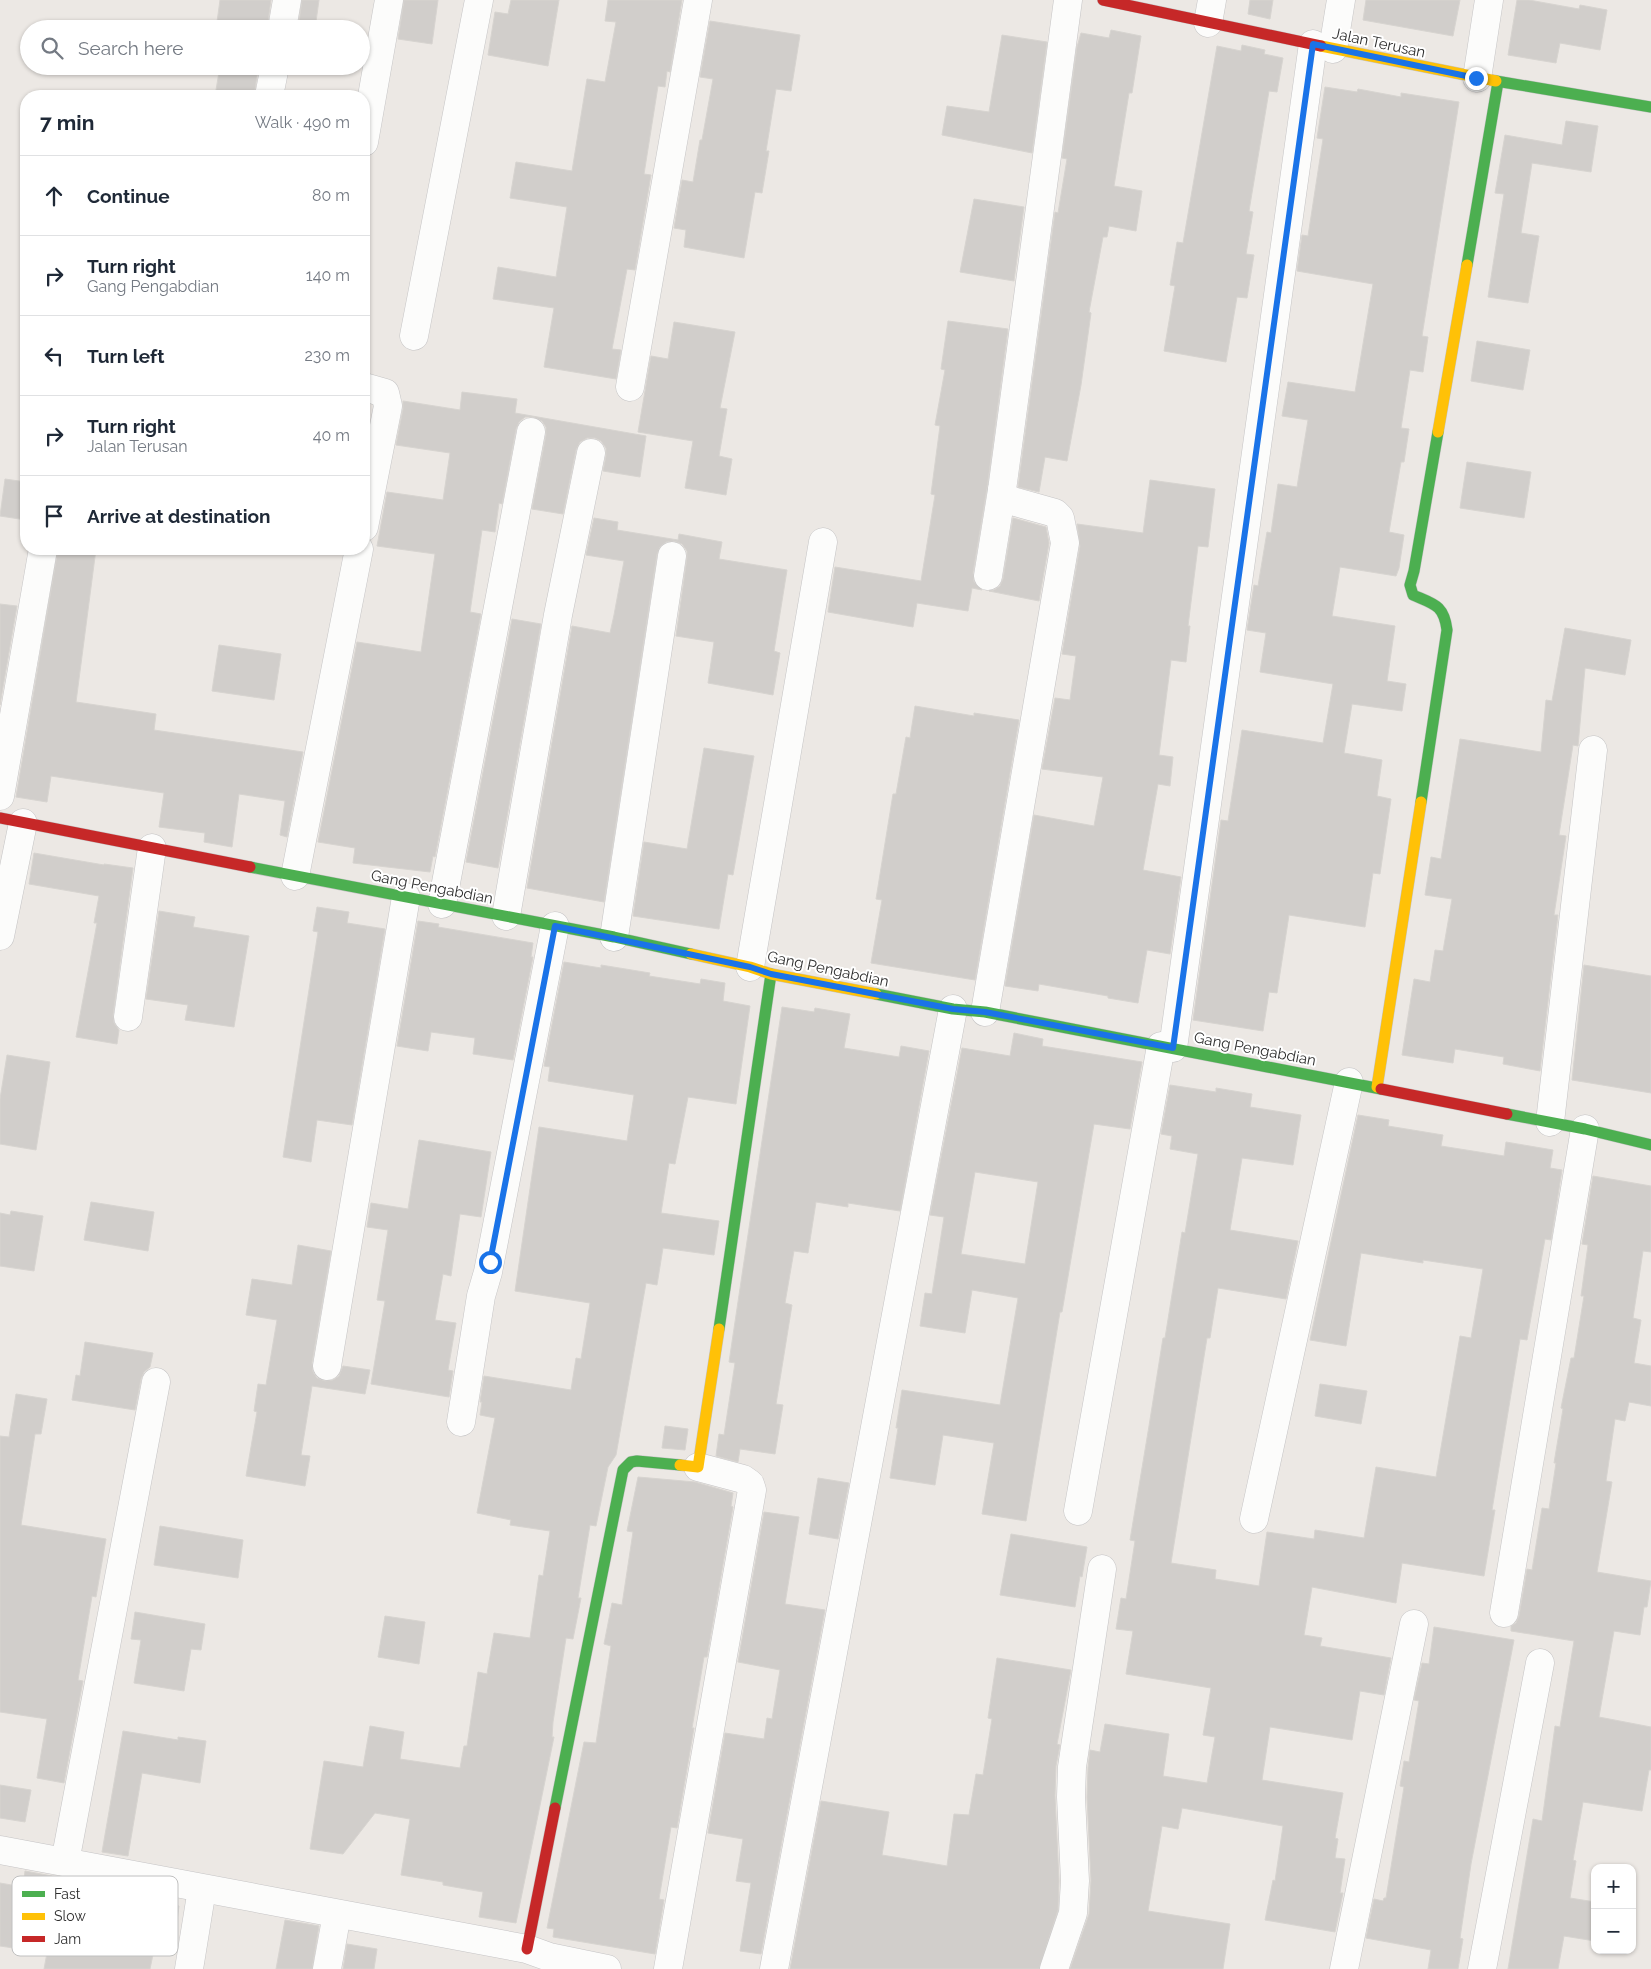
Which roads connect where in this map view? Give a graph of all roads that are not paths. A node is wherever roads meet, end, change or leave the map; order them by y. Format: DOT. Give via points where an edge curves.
graph roads {
  1 [pos="287,0"];
  2 [pos="389,0"];
  3 [pos="479,0"];
  4 [pos="698,0"];
  5 [pos="1068,0"];
  6 [pos="1341,0"];
  7 [pos="1489,0"];
  8 [pos="1114,1"];
  9 [pos="1210,11"];
  10 [pos="284,20"];
  11 [pos="1323,46"];
  12 [pos="273,75"];
  13 [pos="1487,80"];
  14 [pos="270,90"];
  15 [pos="1651,107"];
  16 [pos="370,108"];
  17 [pos="414,336"];
  18 [pos="630,387"];
  19 [pos="370,389"];
  20 [pos="530,432"];
  21 [pos="591,453"];
  22 [pos="1002,490"];
  23 [pos="370,497"];
  24 [pos="823,542"];
  25 [pos="42,555"];
  26 [pos="359,555"];
  27 [pos="672,556"];
  28 [pos="988,576"];
  29 [pos="1593,750"];
  30 [pos="0,796"];
  31 [pos="11,820"];
  32 [pos="152,848"];
  33 [pos="295,876"];
  34 [pos="406,897"];
  35 [pos="442,904"];
  36 [pos="506,916"];
  37 [pos="555,926"];
  38 [pos="0,936"];
  39 [pos="614,937"];
  40 [pos="761,971"];
  41 [pos="953,1009"];
  42 [pos="985,1012"];
  43 [pos="128,1017"];
  44 [pos="1167,1047"];
  45 [pos="1349,1082"];
  46 [pos="1377,1087"];
  47 [pos="1550,1122"];
  48 [pos="1585,1129"];
  49 [pos="1651,1145"];
  50 [pos="327,1366"];
  51 [pos="156,1382"];
  52 [pos="461,1422"];
  53 [pos="698,1467"];
  54 [pos="1078,1511"];
  55 [pos="1254,1519"];
  56 [pos="1102,1569"];
  57 [pos="1504,1613"];
  58 [pos="1414,1624"];
  59 [pos="1540,1663"];
  60 [pos="0,1850"];
  61 [pos="65,1862"];
  62 [pos="136,1876"];
  63 [pos="178,1884"];
  64 [pos="202,1889"];
  65 [pos="337,1914"];
  66 [pos="534,1957"];
  67 [pos="189,1969"];
  68 [pos="328,1969"];
  69 [pos="607,1969"];
  70 [pos="668,1969"];
  71 [pos="774,1969"];
  72 [pos="1054,1969"];
  73 [pos="1344,1969"];
  74 [pos="1482,1969"];
  1 -- 10 [label="street"];
  2 -- 16 [label="street"];
  3 -- 17 [label="street"];
  4 -- 18 [label="street"];
  5 -- 22 [label="street"];
  6 -- 11 [label="street"];
  7 -- 13 [label="street"];
  8 -- 9 [label="street, Jalan Terusan"];
  9 -- 11 [label="street, Jalan Terusan"];
  11 -- 13 [label="street, Jalan Terusan"];
  11 -- 44 [label="street"];
  12 -- 14 [label="street"];
  13 -- 15 [label="street, Jalan Terusan"];
  13 -- 46 [label="street" via="1410,585 1413,595 1442,608 1447,630"];
  19 -- 23 [label="street" via="385,393 388,406"];
  20 -- 35 [label="street"];
  21 -- 36 [label="street" via="558,616"];
  22 -- 28 [label="street"];
  22 -- 42 [label="street" via="1012,501 1055,512 1060,518 1065,543"];
  24 -- 40 [label="street"];
  25 -- 30 [label="street"];
  26 -- 33 [label="street"];
  27 -- 39 [label="street"];
  29 -- 47 [label="street"];
  31 -- 32 [label="street, Gang Pengabdian"];
  31 -- 38 [label="street"];
  32 -- 33 [label="street, Gang Pengabdian"];
  32 -- 43 [label="street"];
  33 -- 34 [label="street, Gang Pengabdian"];
  34 -- 35 [label="street, Gang Pengabdian"];
  34 -- 50 [label="street"];
  35 -- 36 [label="street, Gang Pengabdian"];
  36 -- 37 [label="street, Gang Pengabdian"];
  37 -- 39 [label="street, Gang Pengabdian"];
  37 -- 52 [label="street" via="481,1296"];
  39 -- 40 [label="street, Gang Pengabdian"];
  40 -- 41 [label="street, Gang Pengabdian"];
  40 -- 53 [label="street"];
  41 -- 42 [label="street, Gang Pengabdian"];
  41 -- 71 [label="street"];
  42 -- 44 [label="street, Gang Pengabdian"];
  44 -- 45 [label="street, Gang Pengabdian"];
  44 -- 54 [label="street"];
  45 -- 46 [label="street, Gang Pengabdian"];
  45 -- 55 [label="street"];
  46 -- 47 [label="street, Gang Pengabdian"];
  47 -- 48 [label="street, Gang Pengabdian"];
  48 -- 49 [label="street, Gang Pengabdian"];
  48 -- 57 [label="street"];
  51 -- 61 [label="street"];
  53 -- 66 [label="street" via="637,1461 623,1470"];
  53 -- 70 [label="street" via="744,1479 752,1490"];
  56 -- 72 [label="street" via="1072,1767 1075,1881 1072,1913"];
  58 -- 73 [label="street"];
  59 -- 74 [label="street"];
  60 -- 61 [label="street"];
  61 -- 62 [label="street"];
  63 -- 64 [label="street"];
  64 -- 65 [label="street"];
  64 -- 67 [label="street"];
  65 -- 66 [label="street"];
  65 -- 68 [label="street"];
  66 -- 69 [label="street"];
}
